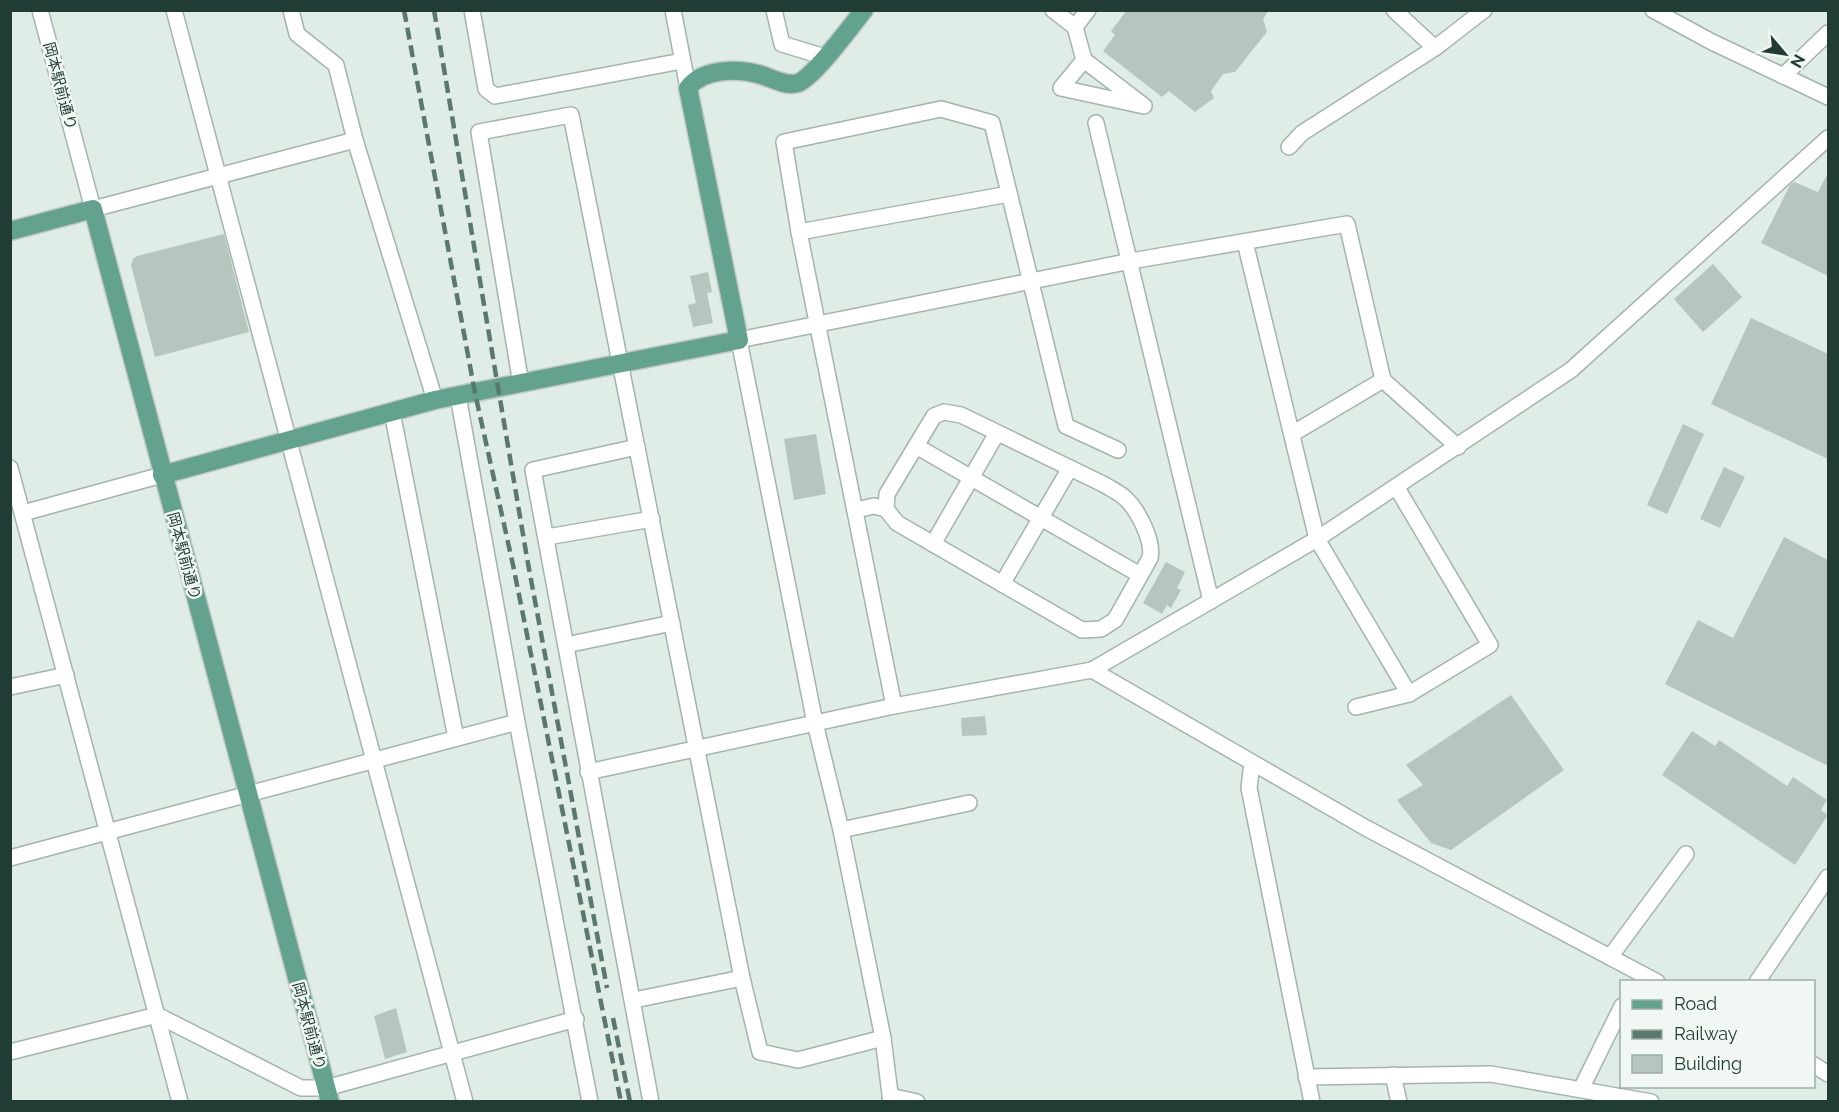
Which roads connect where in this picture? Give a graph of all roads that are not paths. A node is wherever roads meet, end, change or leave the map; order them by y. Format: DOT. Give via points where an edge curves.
graph roads {
  1 [pos="40,10"];
  2 [pos="174,10"];
  3 [pos="291,10"];
  4 [pos="472,10"];
  5 [pos="673,10"];
  6 [pos="774,10"];
  7 [pos="864,10"];
  8 [pos="1053,10"];
  9 [pos="1088,10"];
  10 [pos="1394,10"];
  11 [pos="1484,10"];
  12 [pos="1653,10"];
  13 [pos="1075,27"];
  14 [pos="1828,33"];
  15 [pos="1435,48"];
  16 [pos="825,57"];
  17 [pos="1084,60"];
  18 [pos="682,61"];
  19 [pos="1783,76"];
  20 [pos="688,88"];
  21 [pos="1828,97"];
  22 [pos="1096,123"];
  23 [pos="1828,138"];
  24 [pos="355,140"];
  25 [pos="1289,147"];
  26 [pos="217,176"];
  27 [pos="1009,194"];
  28 [pos="93,209"];
  29 [pos="10,231"];
  30 [pos="799,232"];
  31 [pos="1245,242"];
  32 [pos="1131,261"];
  33 [pos="1030,281"];
  34 [pos="818,322"];
  35 [pos="739,340"];
  36 [pos="622,362"];
  37 [pos="1383,380"];
  38 [pos="520,384"];
  39 [pos="458,396"];
  40 [pos="435,400"];
  41 [pos="392,412"];
  42 [pos="997,433"];
  43 [pos="1292,434"];
  44 [pos="290,440"];
  45 [pos="916,446"];
  46 [pos="638,447"];
  47 [pos="1458,447"];
  48 [pos="1118,450"];
  49 [pos="10,468"];
  50 [pos="1070,468"];
  51 [pos="162,475"];
  52 [pos="971,478"];
  53 [pos="1397,488"];
  54 [pos="856,510"];
  55 [pos="886,510"];
  56 [pos="23,513"];
  57 [pos="1041,518"];
  58 [pos="652,519"];
  59 [pos="547,537"];
  60 [pos="1317,539"];
  61 [pos="933,544"];
  62 [pos="1140,574"];
  63 [pos="1002,584"];
  64 [pos="1211,601"];
  65 [pos="672,623"];
  66 [pos="566,645"];
  67 [pos="1092,670"];
  68 [pos="66,675"];
  69 [pos="10,687"];
  70 [pos="1409,694"];
  71 [pos="894,706"];
  72 [pos="1356,707"];
  73 [pos="517,722"];
  74 [pos="814,723"];
  75 [pos="456,738"];
  76 [pos="698,750"];
  77 [pos="373,759"];
  78 [pos="1252,763"];
  79 [pos="588,772"];
  80 [pos="248,795"];
  81 [pos="969,803"];
  82 [pos="841,830"];
  83 [pos="107,832"];
  84 [pos="1686,854"];
  85 [pos="10,858"];
  86 [pos="1828,877"];
  87 [pos="1610,957"];
  88 [pos="1636,977"];
  89 [pos="742,978"];
  90 [pos="1652,980"];
  91 [pos="1758,980"];
  92 [pos="634,1000"];
  93 [pos="1620,1010"];
  94 [pos="157,1015"];
  95 [pos="576,1019"];
  96 [pos="883,1038"];
  97 [pos="10,1052"];
  98 [pos="453,1053"];
  99 [pos="1815,1066"];
  100 [pos="1828,1074"];
  101 [pos="1393,1075"];
  102 [pos="1306,1077"];
  103 [pos="1581,1089"];
  104 [pos="328,1095"];
  105 [pos="890,1099"];
  106 [pos="180,1101"];
  107 [pos="465,1101"];
  108 [pos="590,1101"];
  109 [pos="651,1101"];
  110 [pos="916,1101"];
  111 [pos="1312,1101"];
  112 [pos="1399,1101"];
  113 [pos="1651,1101"];
  1 -- 28 [label="street, 岡本駅前通り"];
  2 -- 26 [label="street"];
  3 -- 24 [label="street" via="297,34 336,65"];
  4 -- 18 [label="street" via="486,89 495,96"];
  5 -- 18 [label="street"];
  6 -- 16 [label="street" via="783,44"];
  7 -- 16 [label="main road"];
  8 -- 13 [label="street"];
  9 -- 13 [label="street"];
  10 -- 15 [label="street"];
  11 -- 15 [label="street"];
  12 -- 19 [label="street"];
  13 -- 17 [label="street"];
  14 -- 19 [label="street"];
  15 -- 25 [label="street" via="1302,133"];
  16 -- 20 [label="main road" via="794,84 756,73 731,71 705,76"];
  17 -- 17 [label="street" via="1093,66 1144,106 1061,88"];
  18 -- 20 [label="street"];
  19 -- 21 [label="street"];
  20 -- 35 [label="main road"];
  22 -- 32 [label="street"];
  23 -- 47 [label="street" via="1571,370"];
  24 -- 26 [label="street"];
  24 -- 40 [label="street"];
  26 -- 28 [label="street"];
  26 -- 44 [label="street"];
  27 -- 30 [label="street"];
  27 -- 30 [label="street" via="992,123 941,110 784,142"];
  27 -- 33 [label="street"];
  28 -- 29 [label="main road"];
  28 -- 51 [label="main road, 岡本駅前通り"];
  30 -- 34 [label="street"];
  31 -- 32 [label="street"];
  31 -- 37 [label="street" via="1347,224"];
  31 -- 43 [label="street"];
  32 -- 33 [label="street"];
  32 -- 64 [label="street"];
  33 -- 34 [label="street"];
  33 -- 48 [label="street" via="1066,426"];
  34 -- 35 [label="street"];
  34 -- 54 [label="street"];
  35 -- 36 [label="main road"];
  35 -- 74 [label="street"];
  36 -- 38 [label="main road"];
  36 -- 38 [label="street" via="571,115 479,132"];
  36 -- 46 [label="street"];
  37 -- 43 [label="street"];
  37 -- 47 [label="street"];
  38 -- 39 [label="main road"];
  39 -- 40 [label="main road"];
  39 -- 73 [label="street"];
  40 -- 41 [label="main road"];
  41 -- 44 [label="main road"];
  41 -- 75 [label="street"];
  42 -- 45 [label="street" via="961,415 944,412 934,416"];
  42 -- 50 [label="street"];
  42 -- 52 [label="street"];
  43 -- 60 [label="street"];
  44 -- 51 [label="main road"];
  44 -- 77 [label="street"];
  45 -- 52 [label="street"];
  45 -- 55 [label="street" via="887,494"];
  46 -- 58 [label="street"];
  46 -- 59 [label="street" via="533,470"];
  47 -- 53 [label="street"];
  49 -- 56 [label="street"];
  50 -- 57 [label="street"];
  50 -- 62 [label="street" via="1126,499 1153,547"];
  51 -- 56 [label="street"];
  51 -- 80 [label="main road, 岡本駅前通り"];
  52 -- 57 [label="street"];
  52 -- 61 [label="street"];
  53 -- 60 [label="street"];
  53 -- 70 [label="street" via="1490,645"];
  54 -- 55 [label="street" via="874,506"];
  54 -- 71 [label="street"];
  55 -- 61 [label="street" via="897,523"];
  56 -- 68 [label="street"];
  57 -- 62 [label="street"];
  57 -- 63 [label="street"];
  58 -- 59 [label="street"];
  58 -- 65 [label="street"];
  59 -- 66 [label="street"];
  60 -- 64 [label="street"];
  60 -- 70 [label="street"];
  61 -- 63 [label="street"];
  62 -- 63 [label="street" via="1115,620 1101,629 1082,630"];
  64 -- 67 [label="street"];
  65 -- 66 [label="street"];
  65 -- 76 [label="street"];
  66 -- 79 [label="street"];
  67 -- 71 [label="street"];
  67 -- 78 [label="street"];
  68 -- 69 [label="street"];
  68 -- 83 [label="street"];
  70 -- 72 [label="street"];
  71 -- 74 [label="street"];
  73 -- 75 [label="street"];
  73 -- 95 [label="street"];
  74 -- 76 [label="street"];
  74 -- 82 [label="street"];
  75 -- 77 [label="street"];
  76 -- 79 [label="street"];
  76 -- 89 [label="street"];
  77 -- 80 [label="street"];
  77 -- 98 [label="street"];
  78 -- 87 [label="street"];
  78 -- 102 [label="street" via="1249,788"];
  79 -- 92 [label="street"];
  80 -- 83 [label="street"];
  80 -- 104 [label="main road, 岡本駅前通り"];
  81 -- 82 [label="street"];
  82 -- 96 [label="street"];
  83 -- 85 [label="street"];
  83 -- 94 [label="street"];
  84 -- 87 [label="street"];
  86 -- 91 [label="street"];
  87 -- 88 [label="street"];
  88 -- 90 [label="street"];
  89 -- 92 [label="street"];
  89 -- 96 [label="street" via="760,1052 798,1060"];
  92 -- 109 [label="street"];
  93 -- 103 [label="street"];
  94 -- 97 [label="street"];
  94 -- 104 [label="street" via="302,1088"];
  94 -- 106 [label="street"];
  95 -- 98 [label="street"];
  95 -- 108 [label="street"];
  96 -- 105 [label="street"];
  98 -- 104 [label="street"];
  98 -- 107 [label="street"];
  99 -- 100 [label="street"];
  101 -- 102 [label="street"];
  101 -- 103 [label="street" via="1491,1074"];
  101 -- 112 [label="street"];
  102 -- 111 [label="street"];
  103 -- 113 [label="street"];
  105 -- 110 [label="street"];
}
